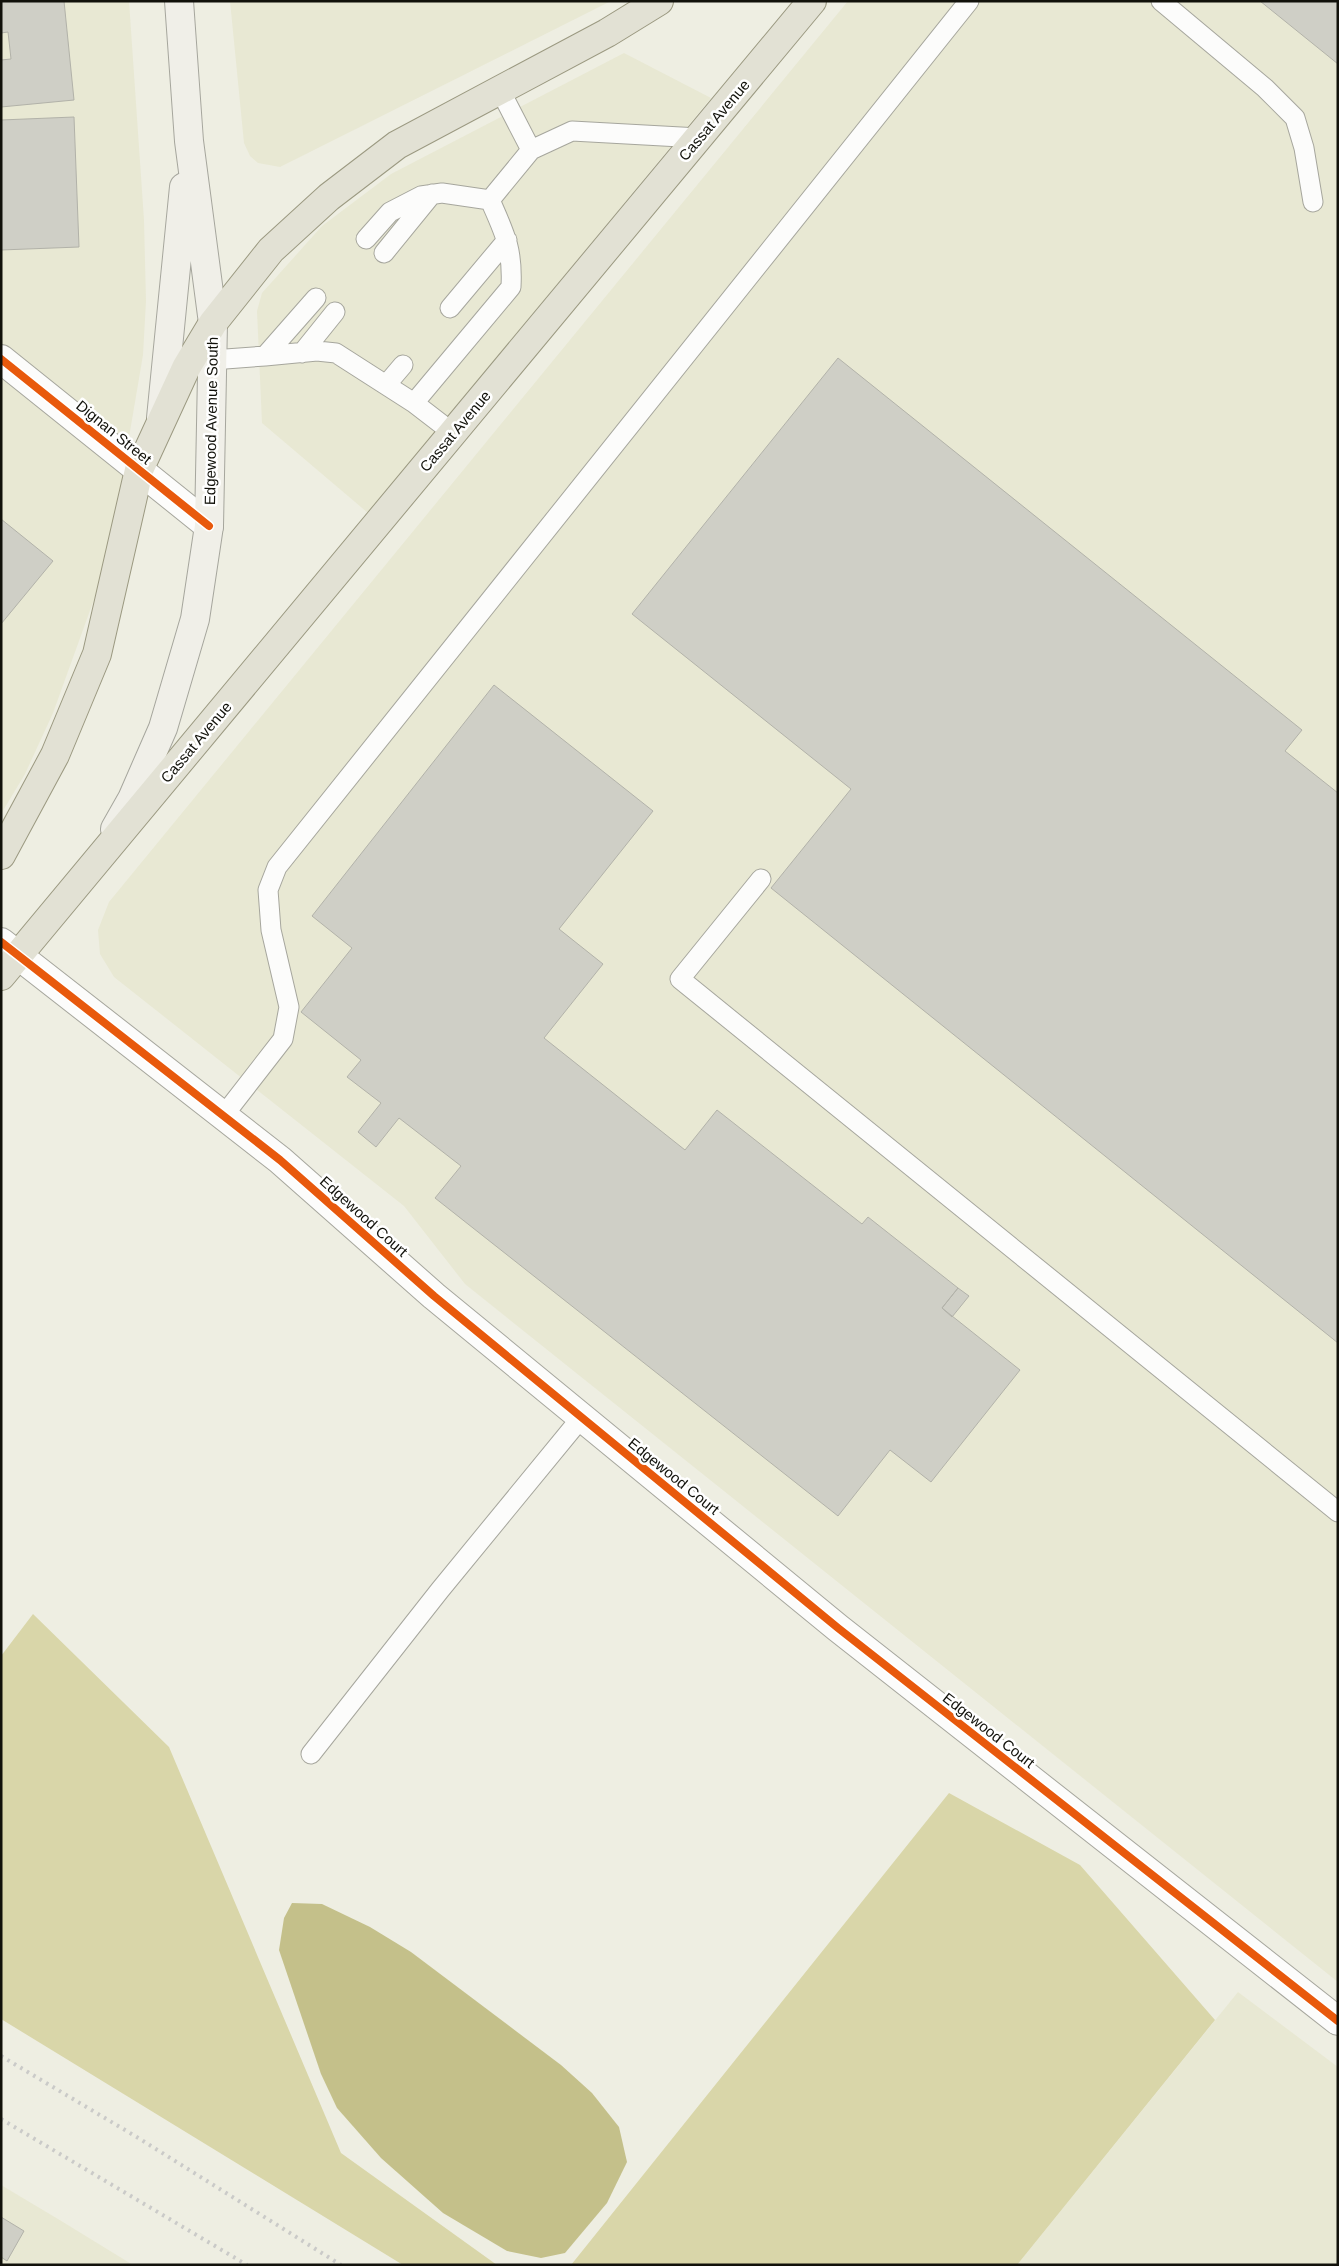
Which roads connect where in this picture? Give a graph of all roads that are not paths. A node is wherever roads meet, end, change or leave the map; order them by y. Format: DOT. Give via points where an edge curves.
graph roads {
  1 [pos="179,1"];
  2 [pos="659,1"];
  3 [pos="812,1"];
  4 [pos="969,1"];
  5 [pos="1161,1"];
  6 [pos="500,90"];
  7 [pos="699,138"];
  8 [pos="189,141"];
  9 [pos="531,150"];
  10 [pos="432,194"];
  11 [pos="490,200"];
  12 [pos="1313,202"];
  13 [pos="366,239"];
  14 [pos="507,240"];
  15 [pos="384,253"];
  16 [pos="316,298"];
  17 [pos="450,308"];
  18 [pos="335,312"];
  19 [pos="213,322"];
  20 [pos="302,353"];
  21 [pos="266,356"];
  22 [pos="1,358"];
  23 [pos="212,360"];
  24 [pos="403,365"];
  25 [pos="386,385"];
  26 [pos="414,403"];
  27 [pos="161,421"];
  28 [pos="453,434"];
  29 [pos="139,470"];
  30 [pos="209,526"];
  31 [pos="1,855"];
  32 [pos="97,860"];
  33 [pos="761,879"];
  34 [pos="10,949"];
  35 [pos="1,976"];
  36 [pos="224,1115"];
  37 [pos="581,1418"];
  38 [pos="1338,1512"];
  39 [pos="311,1754"];
  40 [pos="1335,2013"];
  1 -- 8 [label="main road, Edgewood Avenue South"];
  2 -- 6 [label="main road" via="607,33"];
  3 -- 7 [label="main road, Cassat Avenue"];
  4 -- 36 [label="lane" via="277,866 268,890 271,930 289,1007 283,1039"];
  5 -- 12 [label="lane" via="1265,88 1295,118 1304,148"];
  6 -- 9 [label="lane"];
  6 -- 19 [label="main road" via="397,145 329,197 271,250"];
  7 -- 9 [label="lane" via="572,131"];
  7 -- 28 [label="main road, Cassat Avenue"];
  8 -- 19 [label="main road, Edgewood Avenue South"];
  8 -- 27 [label="main road, Edgewood Avenue South"];
  9 -- 11 [label="lane"];
  10 -- 11 [label="lane"];
  10 -- 13 [label="lane" via="420,196 390,212"];
  10 -- 15 [label="lane"];
  11 -- 14 [label="lane"];
  14 -- 17 [label="lane"];
  14 -- 26 [label="lane" via="512,262 511,287"];
  16 -- 21 [label="lane"];
  18 -- 20 [label="lane"];
  19 -- 23 [label="main road, Edgewood Avenue South"];
  19 -- 27 [label="main road" via="186,368"];
  20 -- 21 [label="lane"];
  20 -- 25 [label="lane" via="336,353"];
  21 -- 23 [label="lane"];
  22 -- 29 [label="street, Dignan Street"];
  23 -- 30 [label="main road, Edgewood Avenue South"];
  24 -- 25 [label="lane"];
  25 -- 26 [label="lane"];
  26 -- 28 [label="lane"];
  27 -- 29 [label="main road, Edgewood Avenue South"];
  28 -- 32 [label="main road, Cassat Avenue"];
  29 -- 30 [label="street, Dignan Street"];
  29 -- 31 [label="main road, Edgewood Avenue South" via="97,654 55,755"];
  30 -- 32 [label="main road, Edgewood Avenue South" via="195,618 163,728 132,799"];
  32 -- 34 [label="main road, Edgewood Avenue South"];
  33 -- 38 [label="lane" via="680,979"];
  34 -- 35 [label="main road, Edgewood Avenue South"];
  34 -- 36 [label="street, Edgewood Court"];
  36 -- 37 [label="street, Edgewood Court"];
  37 -- 39 [label="lane"];
  37 -- 40 [label="street, Edgewood Court" via="853,1639"];
}
